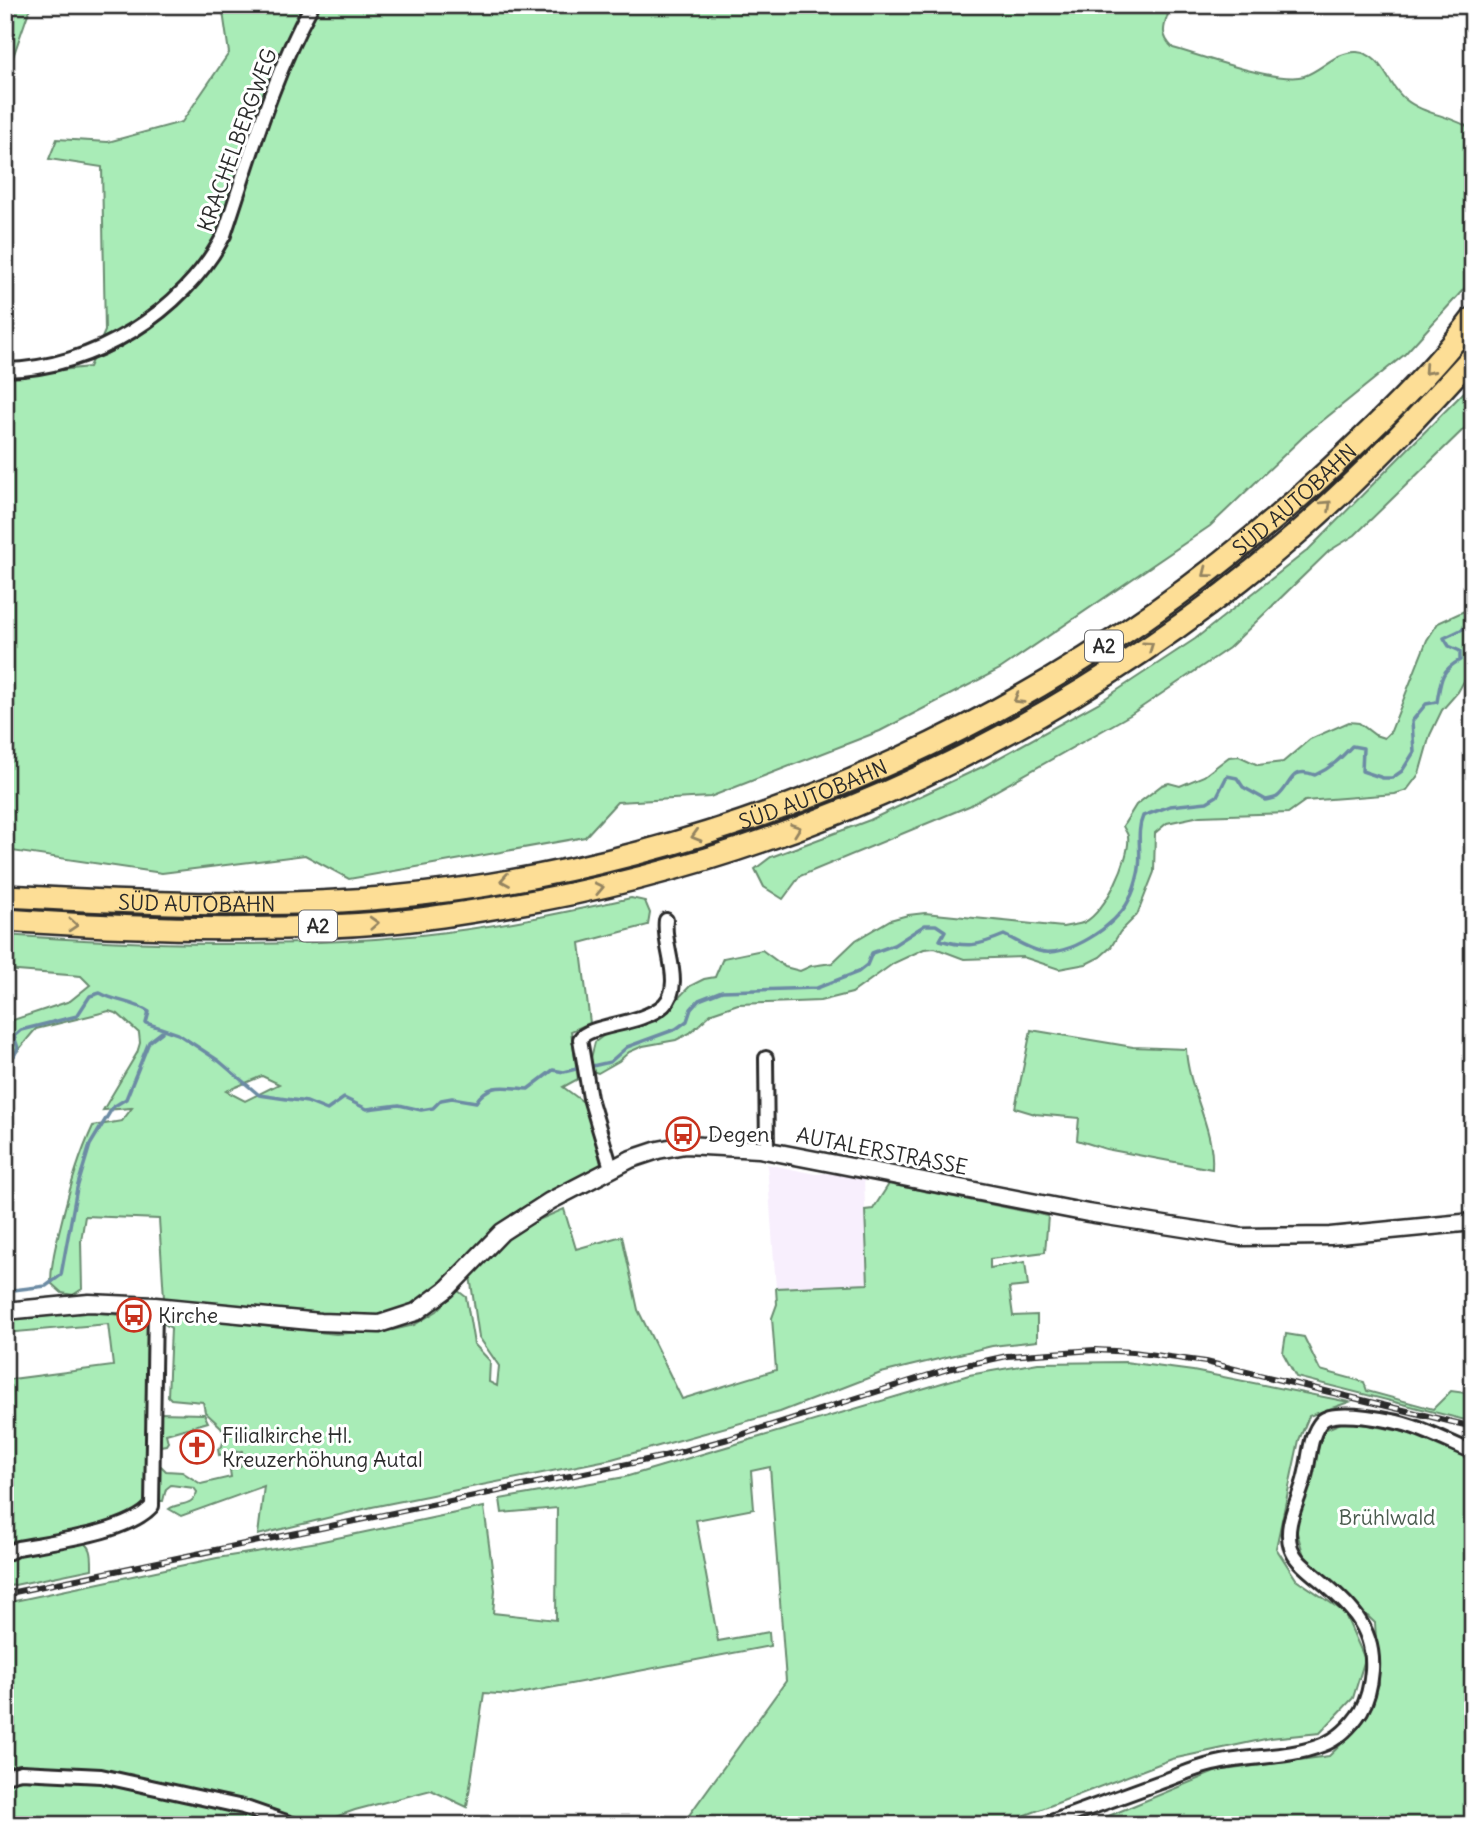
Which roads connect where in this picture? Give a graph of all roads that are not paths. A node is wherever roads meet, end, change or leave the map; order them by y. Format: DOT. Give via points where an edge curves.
graph roads {
  1 [pos="312,5"];
  2 [pos="1473,318"];
  3 [pos="1473,356"];
  4 [pos="5,370"];
  5 [pos="5,896"];
  6 [pos="5,920"];
  7 [pos="666,920"];
  8 [pos="766,1058"];
  9 [pos="767,1151"];
  10 [pos="611,1168"];
  11 [pos="1473,1222"];
  12 [pos="155,1306"];
  13 [pos="5,1311"];
  14 [pos="1473,1452"];
  15 [pos="5,1554"];
  16 [pos="5,1776"];
  17 [pos="295,1825"];
  18 [pos="1043,1825"];
  1 -- 4 [label="street, KRACHELBERGWEG" via="274,88 224,236 198,274 127,335 95,351"];
  2 -- 5 [label="highway, SÜD AUTOBAHN / A2, one-way" via="1379,423 1279,517 1186,589 1102,648 999,711 812,798 620,858 393,897 209,904"];
  6 -- 3 [label="highway, SÜD AUTOBAHN / A2, one-way" via="208,930 395,922 545,900 626,882 818,821 1010,733 1116,669 1203,608 1294,536 1398,439"];
  7 -- 10 [label="street" via="673,981 669,998 647,1016 584,1033 580,1039 590,1098"];
  8 -- 9 [label="street"];
  9 -- 10 [label="main road, AUTALERSTRASSE" via="685,1145"];
  9 -- 11 [label="main road, AUTALERSTRASSE" via="1217,1234 1296,1237"];
  10 -- 12 [label="main road, AUTALERSTRASSE" via="502,1232 447,1289 416,1312 379,1324"];
  12 -- 13 [label="main road, AUTALERSTRASSE" via="89,1303"];
  12 -- 15 [label="street" via="152,1506 123,1525"];
  14 -- 18 [label="street" via="1413,1426 1349,1415 1324,1419 1314,1433 1288,1536 1299,1562 1338,1595 1368,1634 1371,1684 1362,1709 1346,1729 1326,1744 1302,1752 1212,1764"];
  16 -- 17 [label="street" via="21,1772 101,1776 243,1807"];
}
